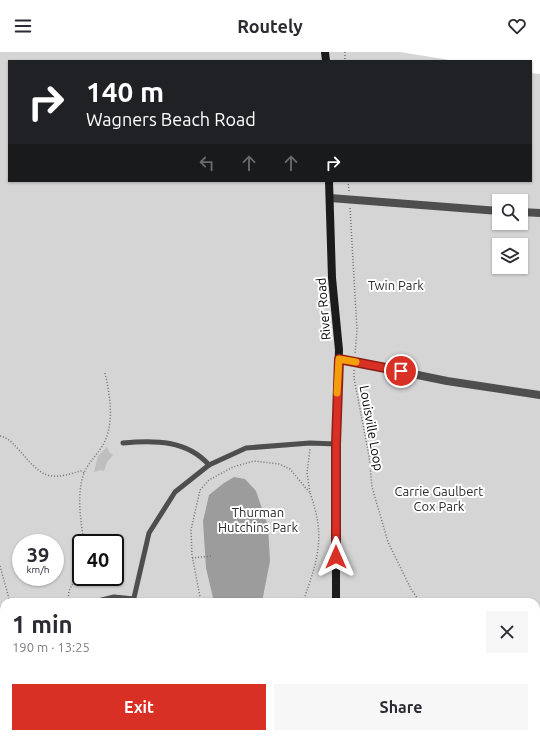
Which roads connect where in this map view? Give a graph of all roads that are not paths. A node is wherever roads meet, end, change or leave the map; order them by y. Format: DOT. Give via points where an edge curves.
graph roads {
  1 [pos="329,182"];
  2 [pos="330,198"];
  3 [pos="492,210"];
  4 [pos="528,212"];
  5 [pos="540,213"];
  6 [pos="339,359"];
  7 [pos="540,396"];
  8 [pos="123,443"];
  9 [pos="336,444"];
  10 [pos="209,465"];
  11 [pos="110,598"];
  12 [pos="121,598"];
  13 [pos="134,598"];
  14 [pos="336,598"];
  1 -- 2 [label="street, River Road"];
  2 -- 3 [label="street"];
  2 -- 6 [label="street, River Road" via="332,278"];
  4 -- 5 [label="street"];
  6 -- 7 [label="street" via="447,381"];
  6 -- 9 [label="street, River Road"];
  8 -- 10 [label="lane" via="163,441 189,448"];
  9 -- 10 [label="lane" via="310,443 246,448"];
  9 -- 14 [label="street, River Road"];
  10 -- 13 [label="lane" via="175,492 149,533"];
  11 -- 12 [label="lane"];
}
